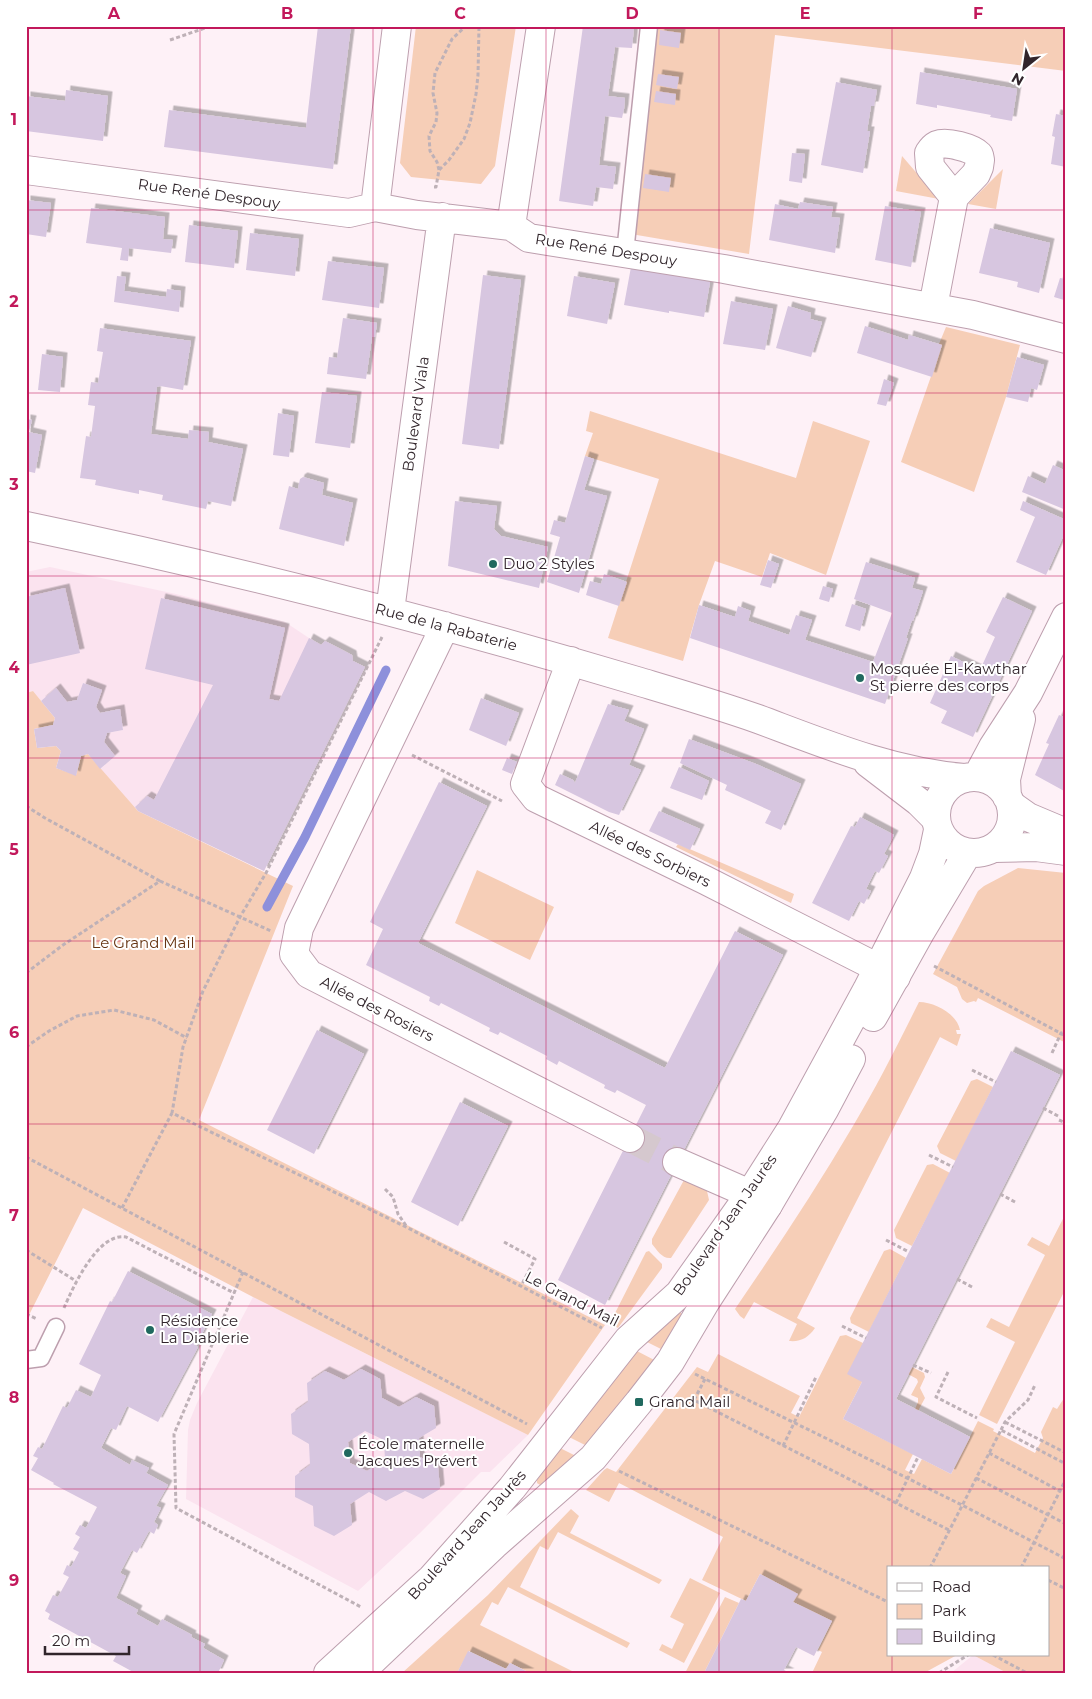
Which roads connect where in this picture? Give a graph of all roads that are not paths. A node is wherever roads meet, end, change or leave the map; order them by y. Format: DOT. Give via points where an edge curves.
graph roads {
  1 [pos="397,26"];
  2 [pos="540,26"];
  3 [pos="650,26"];
  4 [pos="26,170"];
  5 [pos="954,197"];
  6 [pos="375,206"];
  7 [pos="429,216"];
  8 [pos="511,226"];
  9 [pos="625,253"];
  10 [pos="933,307"];
  11 [pos="1066,339"];
  12 [pos="26,526"];
  13 [pos="1066,616"];
  14 [pos="387,622"];
  15 [pos="445,626"];
  16 [pos="571,661"];
  17 [pos="1028,693"];
  18 [pos="858,756"];
  19 [pos="971,777"];
  20 [pos="1009,801"];
  21 [pos="936,824"];
  22 [pos="1066,833"];
  23 [pos="994,848"];
  24 [pos="1066,851"];
  25 [pos="967,854"];
  26 [pos="895,966"];
  27 [pos="630,1138"];
  28 [pos="677,1162"];
  29 [pos="759,1199"];
  30 [pos="56,1327"];
  31 [pos="26,1360"];
  32 [pos="328,1673"];
  33 [pos="359,1673"];
  1 -- 6 [label="street"];
  2 -- 8 [label="street"];
  3 -- 9 [label="lane"];
  4 -- 6 [label="street, Rue René Despouy" via="349,213"];
  5 -- 10 [label="street"];
  6 -- 7 [label="street, Rue René Despouy"];
  7 -- 8 [label="street, Rue René Despouy"];
  7 -- 14 [label="street, Boulevard Viala"];
  8 -- 9 [label="street, Rue René Despouy" via="529,238"];
  9 -- 10 [label="street, Rue René Despouy"];
  10 -- 11 [label="street, Rue René Despouy"];
  12 -- 14 [label="street, Rue de la Rabaterie" via="153,553"];
  13 -- 17 [label="street"];
  14 -- 15 [label="street, Rue de la Rabaterie"];
  15 -- 16 [label="street, Rue de la Rabaterie"];
  15 -- 27 [label="street, Allée des Rosiers" via="298,928 294,954 309,974"];
  16 -- 18 [label="street, Rue de la Rabaterie" via="725,707"];
  16 -- 26 [label="street, Allée des Sorbiers" via="525,784 536,798 713,884"];
  17 -- 19 [label="street"];
  17 -- 20 [label="street" via="1006,779"];
  18 -- 19 [label="street, Rue de la Rabaterie" via="938,776"];
  18 -- 21 [label="street, Rue de la Rabaterie" via="919,802"];
  19 -- 20 [label="street" via="989,780 1000,787"];
  19 -- 21 [label="street" via="952,783 942,793 936,805"];
  20 -- 22 [label="street" via="1028,818"];
  20 -- 23 [label="street" via="1011,825 1002,842"];
  21 -- 25 [label="street" via="945,841 955,850"];
  21 -- 26 [label="street, Boulevard Jean Jaurès" via="933,854"];
  23 -- 24 [label="street" via="1036,847"];
  23 -- 25 [label="street"];
  25 -- 26 [label="street, Boulevard Jean Jaurès"];
  26 -- 29 [label="street, Boulevard Jean Jaurès" via="883,998 824,1110"];
  28 -- 29 [label="street"];
  29 -- 32 [label="street, Boulevard Jean Jaurès" via="679,1294 628,1340 512,1488 432,1578"];
  29 -- 33 [label="street, Boulevard Jean Jaurès" via="670,1362 593,1458 494,1545"];
  30 -- 31 [label="lane" via="41,1358"];
}
